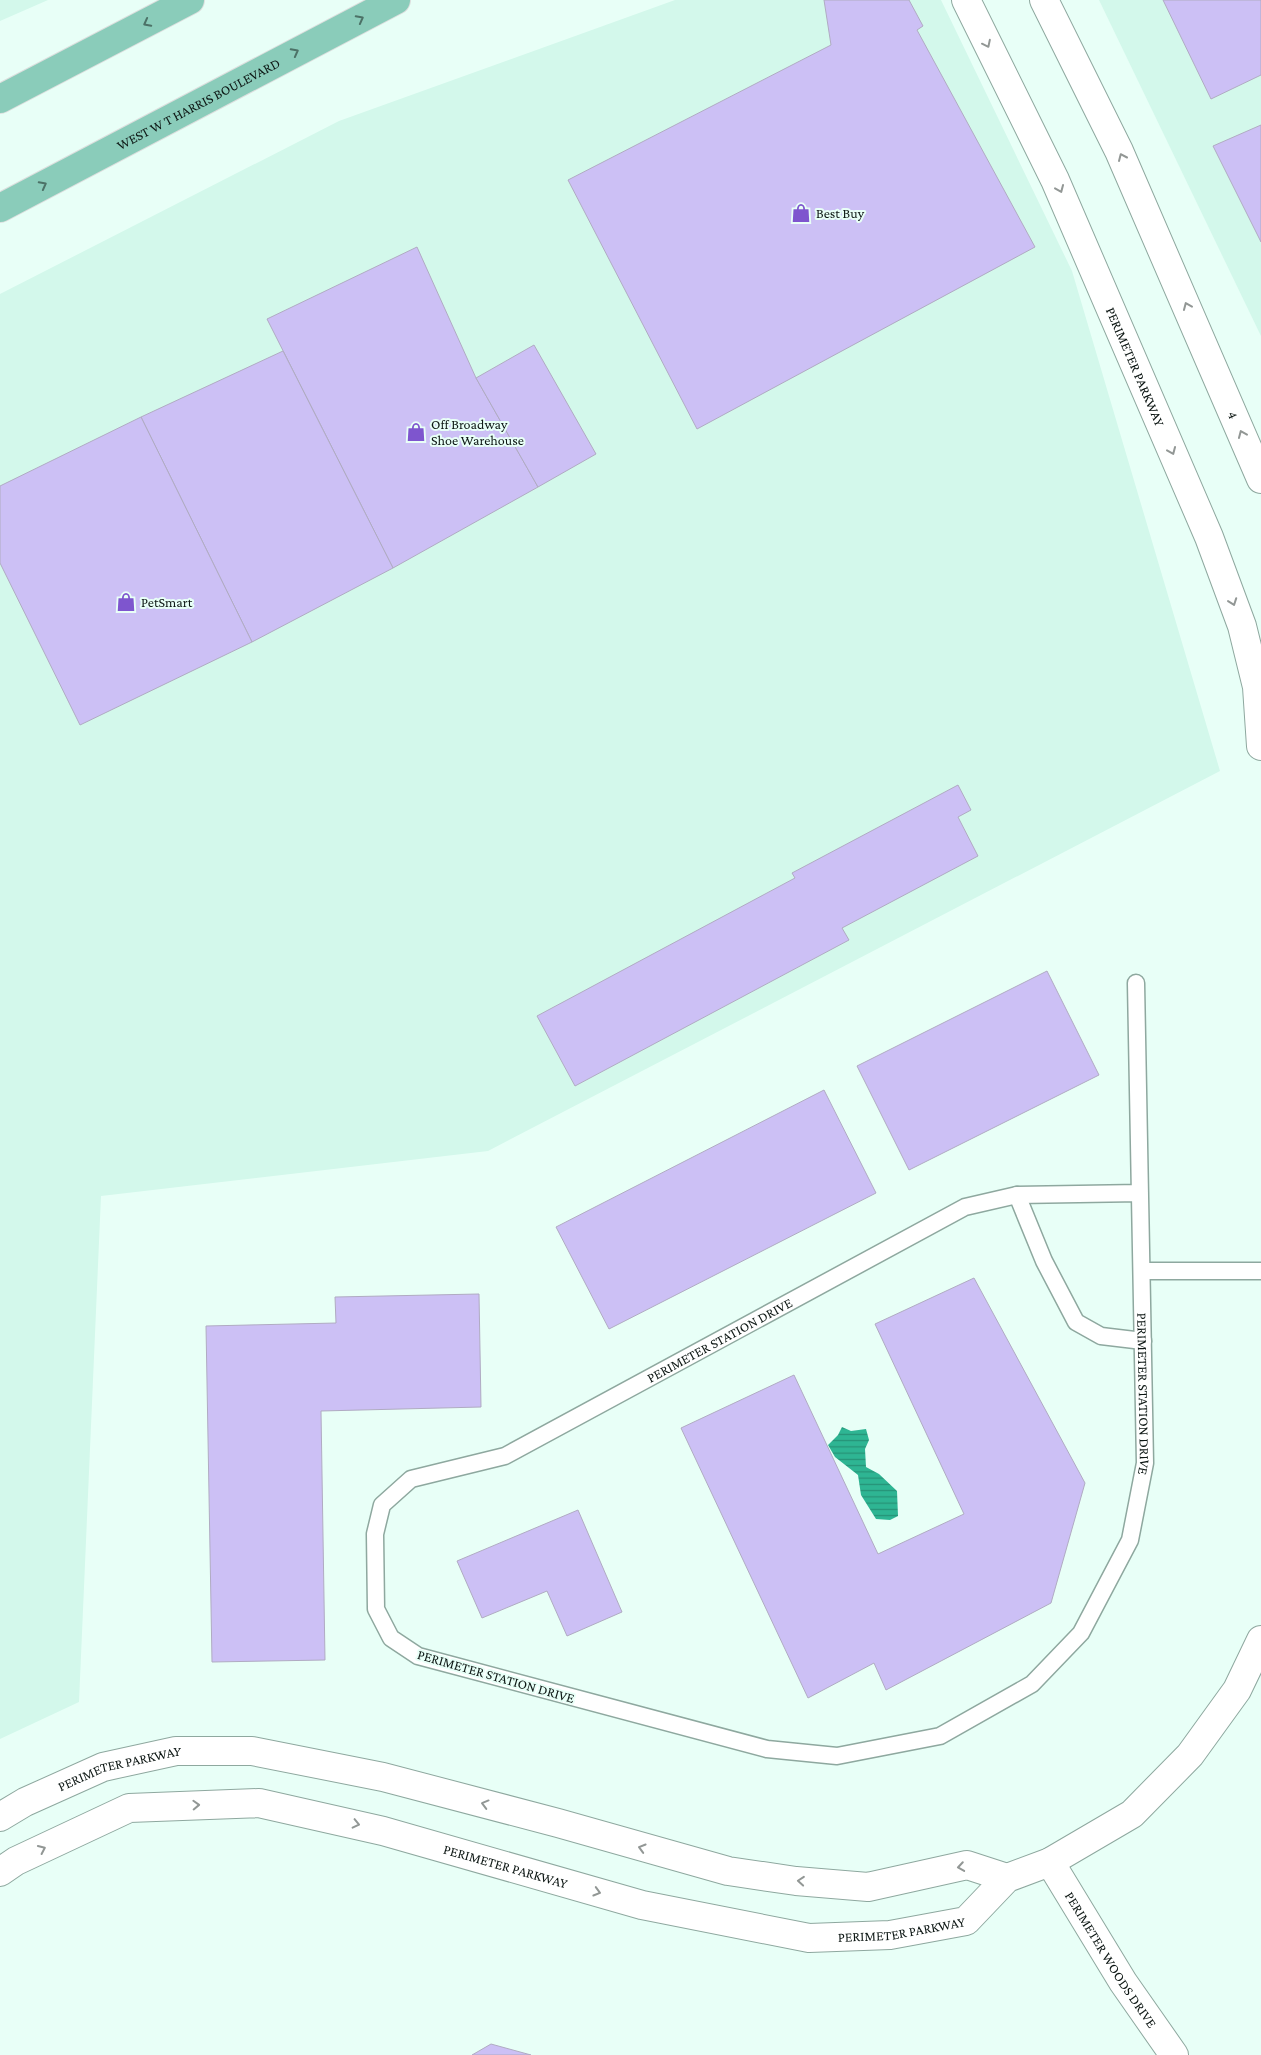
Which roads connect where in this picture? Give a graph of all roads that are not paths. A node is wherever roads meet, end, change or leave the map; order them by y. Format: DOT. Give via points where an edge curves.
graph roads {
  1 [pos="190,0"];
  2 [pos="396,0"];
  3 [pos="966,0"];
  4 [pos="1044,0"];
  5 [pos="0,99"];
  6 [pos="0,208"];
  7 [pos="1261,479"];
  8 [pos="1261,746"];
  9 [pos="1136,983"];
  10 [pos="1140,1193"];
  11 [pos="1017,1195"];
  12 [pos="1142,1271"];
  13 [pos="1261,1271"];
  14 [pos="1143,1341"];
  15 [pos="1261,1640"];
  16 [pos="0,1817"];
  17 [pos="1050,1862"];
  18 [pos="0,1872"];
  19 [pos="1007,1878"];
  20 [pos="1174,2055"];
  1 -- 5 [label="main road, one-way"];
  6 -- 2 [label="main road, WEST W T HARRIS BOULEVARD, one-way"];
  3 -- 8 [label="street, PERIMETER PARKWAY, one-way" via="1055,180 1209,537 1242,626 1257,687"];
  7 -- 4 [label="street, 4, one-way" via="1119,151"];
  9 -- 10 [label="lane, PERIMETER STATION DRIVE"];
  10 -- 11 [label="lane, PERIMETER STATION DRIVE"];
  10 -- 12 [label="lane, PERIMETER STATION DRIVE"];
  11 -- 14 [label="lane" via="1044,1261 1076,1322 1102,1336"];
  11 -- 14 [label="lane, PERIMETER STATION DRIVE" via="965,1207 505,1456 411,1480 382,1505 375,1534 376,1609 391,1638 418,1656 767,1749 837,1756 940,1736 1032,1684 1081,1633 1130,1540 1145,1463"];
  12 -- 13 [label="lane"];
  12 -- 14 [label="lane, PERIMETER STATION DRIVE"];
  15 -- 17 [label="street, PERIMETER PARKWAY" via="1236,1690 1190,1755 1132,1814"];
  19 -- 16 [label="street, PERIMETER PARKWAY, one-way" via="967,1865 868,1887 728,1872 383,1777 252,1751 176,1751 103,1767 25,1802"];
  17 -- 19 [label="street, PERIMETER PARKWAY"];
  17 -- 20 [label="street, PERIMETER WOODS DRIVE" via="1122,1982"];
  18 -- 19 [label="street, PERIMETER PARKWAY, one-way" via="16,1860 129,1808 259,1803 383,1830 642,1905 809,1938 890,1935 966,1921"];
}
